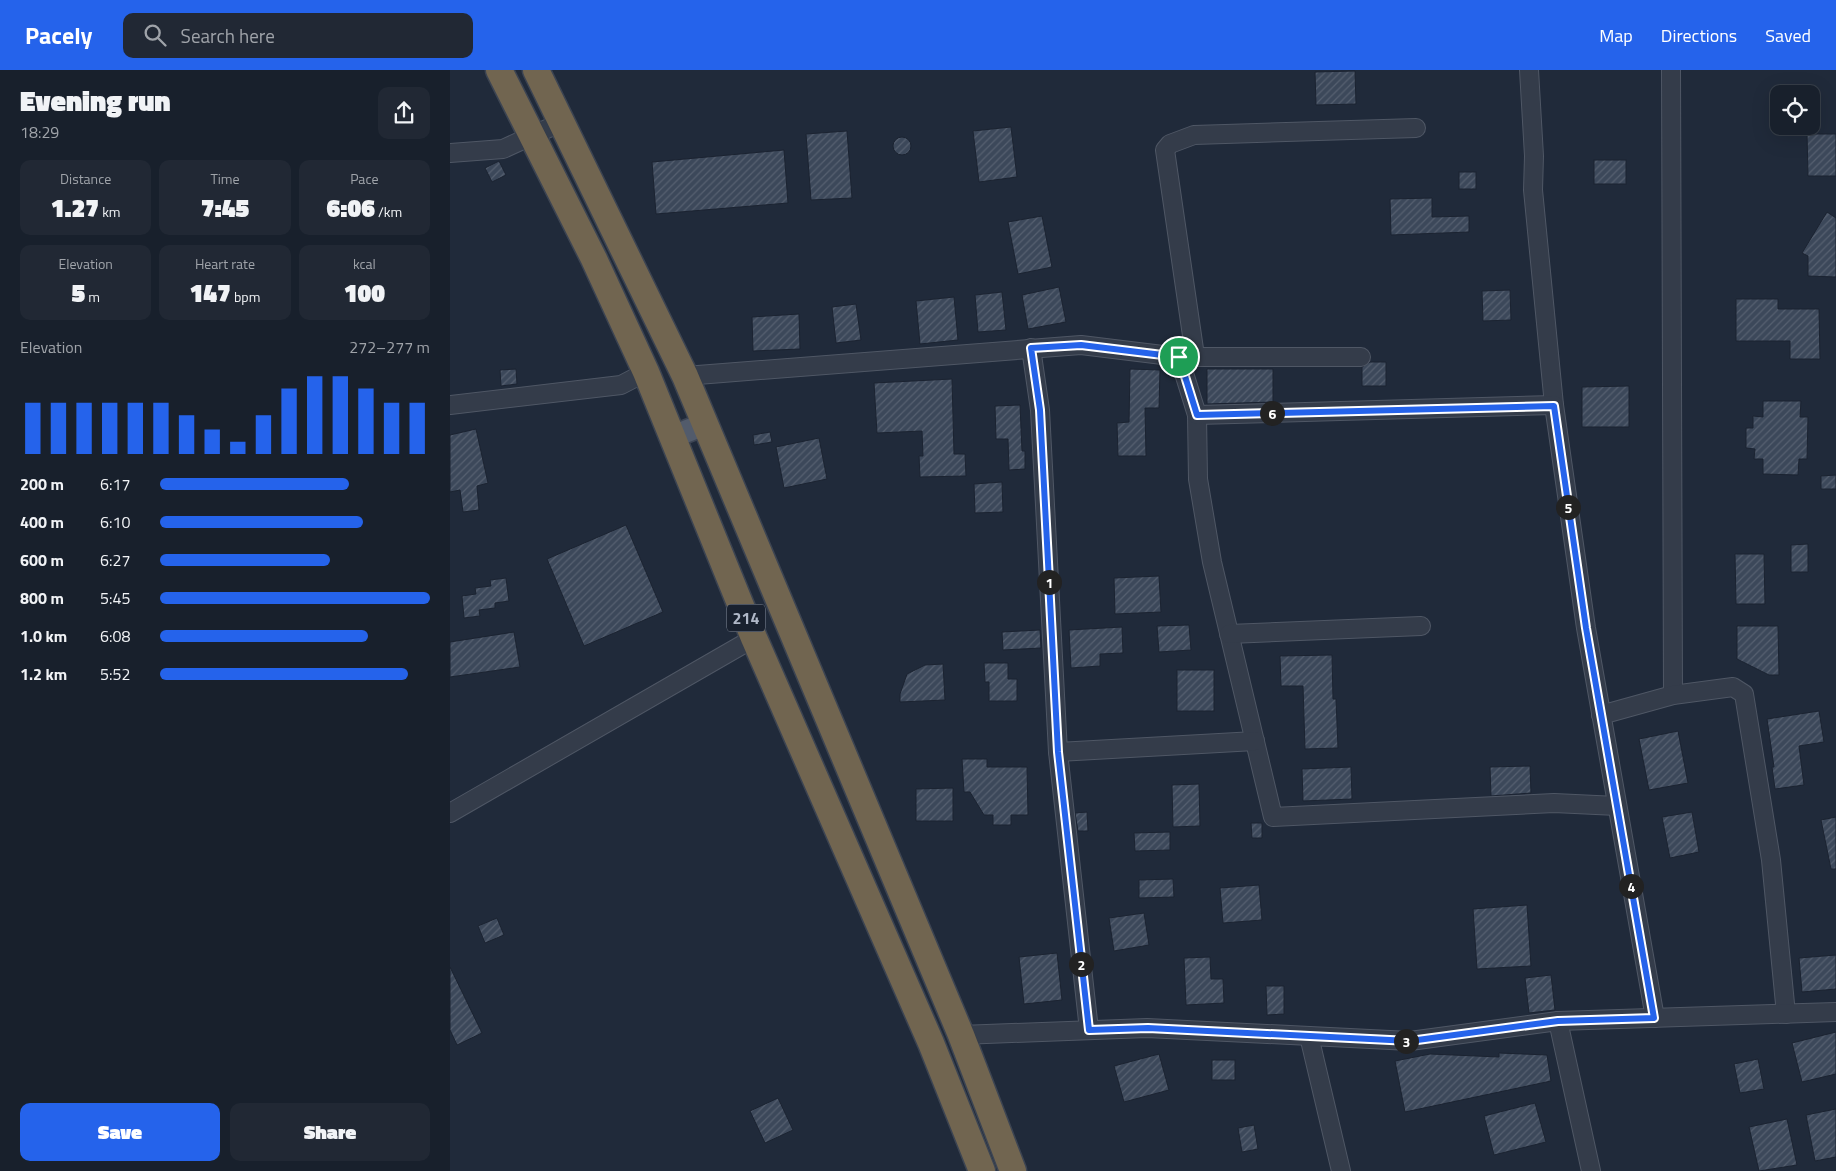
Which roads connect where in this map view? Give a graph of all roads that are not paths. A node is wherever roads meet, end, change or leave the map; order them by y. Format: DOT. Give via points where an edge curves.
graph roads {
  1 [pos="499,70"];
  2 [pos="1529,70"];
  3 [pos="1671,70"];
  4 [pos="539,71"];
  5 [pos="562,122"];
  6 [pos="1416,128"];
  7 [pos="532,135"];
  8 [pos="450,153"];
  9 [pos="1031,348"];
  10 [pos="1187,357"];
  11 [pos="1361,357"];
  12 [pos="646,372"];
  13 [pos="685,376"];
  14 [pos="450,405"];
  15 [pos="1554,406"];
  16 [pos="1197,415"];
  17 [pos="705,424"];
  18 [pos="672,437"];
  19 [pos="1421,626"];
  20 [pos="1229,634"];
  21 [pos="754,638"];
  22 [pos="1673,695"];
  23 [pos="1601,715"];
  24 [pos="1255,741"];
  25 [pos="1058,752"];
  26 [pos="1617,806"];
  27 [pos="450,813"];
  28 [pos="1836,1012"];
  29 [pos="1786,1014"];
  30 [pos="1654,1018"];
  31 [pos="1558,1021"];
  32 [pos="1089,1030"];
  33 [pos="962,1035"];
  34 [pos="1310,1036"];
  35 [pos="982,1171"];
  36 [pos="1013,1171"];
  37 [pos="1340,1171"];
  38 [pos="1591,1171"];
  1 -- 7 [label="highway, 214"];
  2 -- 15 [label="street" via="1533,190"];
  3 -- 22 [label="street"];
  4 -- 5 [label="highway, 214"];
  5 -- 7 [label="street"];
  5 -- 13 [label="highway, 214"];
  6 -- 10 [label="street" via="1194,135 1170,144 1165,150"];
  7 -- 8 [label="street" via="503,149"];
  7 -- 12 [label="highway, 214"];
  9 -- 10 [label="street" via="1081,345"];
  9 -- 13 [label="street"];
  9 -- 25 [label="street" via="1040,410"];
  10 -- 11 [label="street"];
  10 -- 16 [label="street"];
  12 -- 14 [label="street" via="621,385"];
  12 -- 18 [label="highway, 214"];
  13 -- 17 [label="highway, 214"];
  15 -- 16 [label="street"];
  15 -- 23 [label="street"];
  16 -- 20 [label="street" via="1198,479 1212,562"];
  17 -- 18 [label="main road"];
  17 -- 33 [label="highway, 214"];
  18 -- 21 [label="highway, 214"];
  19 -- 20 [label="street"];
  20 -- 24 [label="street"];
  21 -- 27 [label="street"];
  21 -- 35 [label="highway, 214" via="931,1042"];
  22 -- 23 [label="street"];
  22 -- 29 [label="street" via="1733,687 1744,694 1771,860"];
  23 -- 26 [label="street"];
  24 -- 25 [label="street"];
  24 -- 26 [label="street" via="1273,817 1554,803"];
  25 -- 32 [label="street"];
  26 -- 30 [label="street"];
  28 -- 29 [label="street"];
  29 -- 30 [label="street"];
  30 -- 31 [label="street"];
  31 -- 34 [label="street" via="1410,1041"];
  31 -- 38 [label="street"];
  32 -- 33 [label="street"];
  32 -- 34 [label="street" via="1148,1028"];
  33 -- 36 [label="highway, 214"];
  34 -- 37 [label="street"];
}
